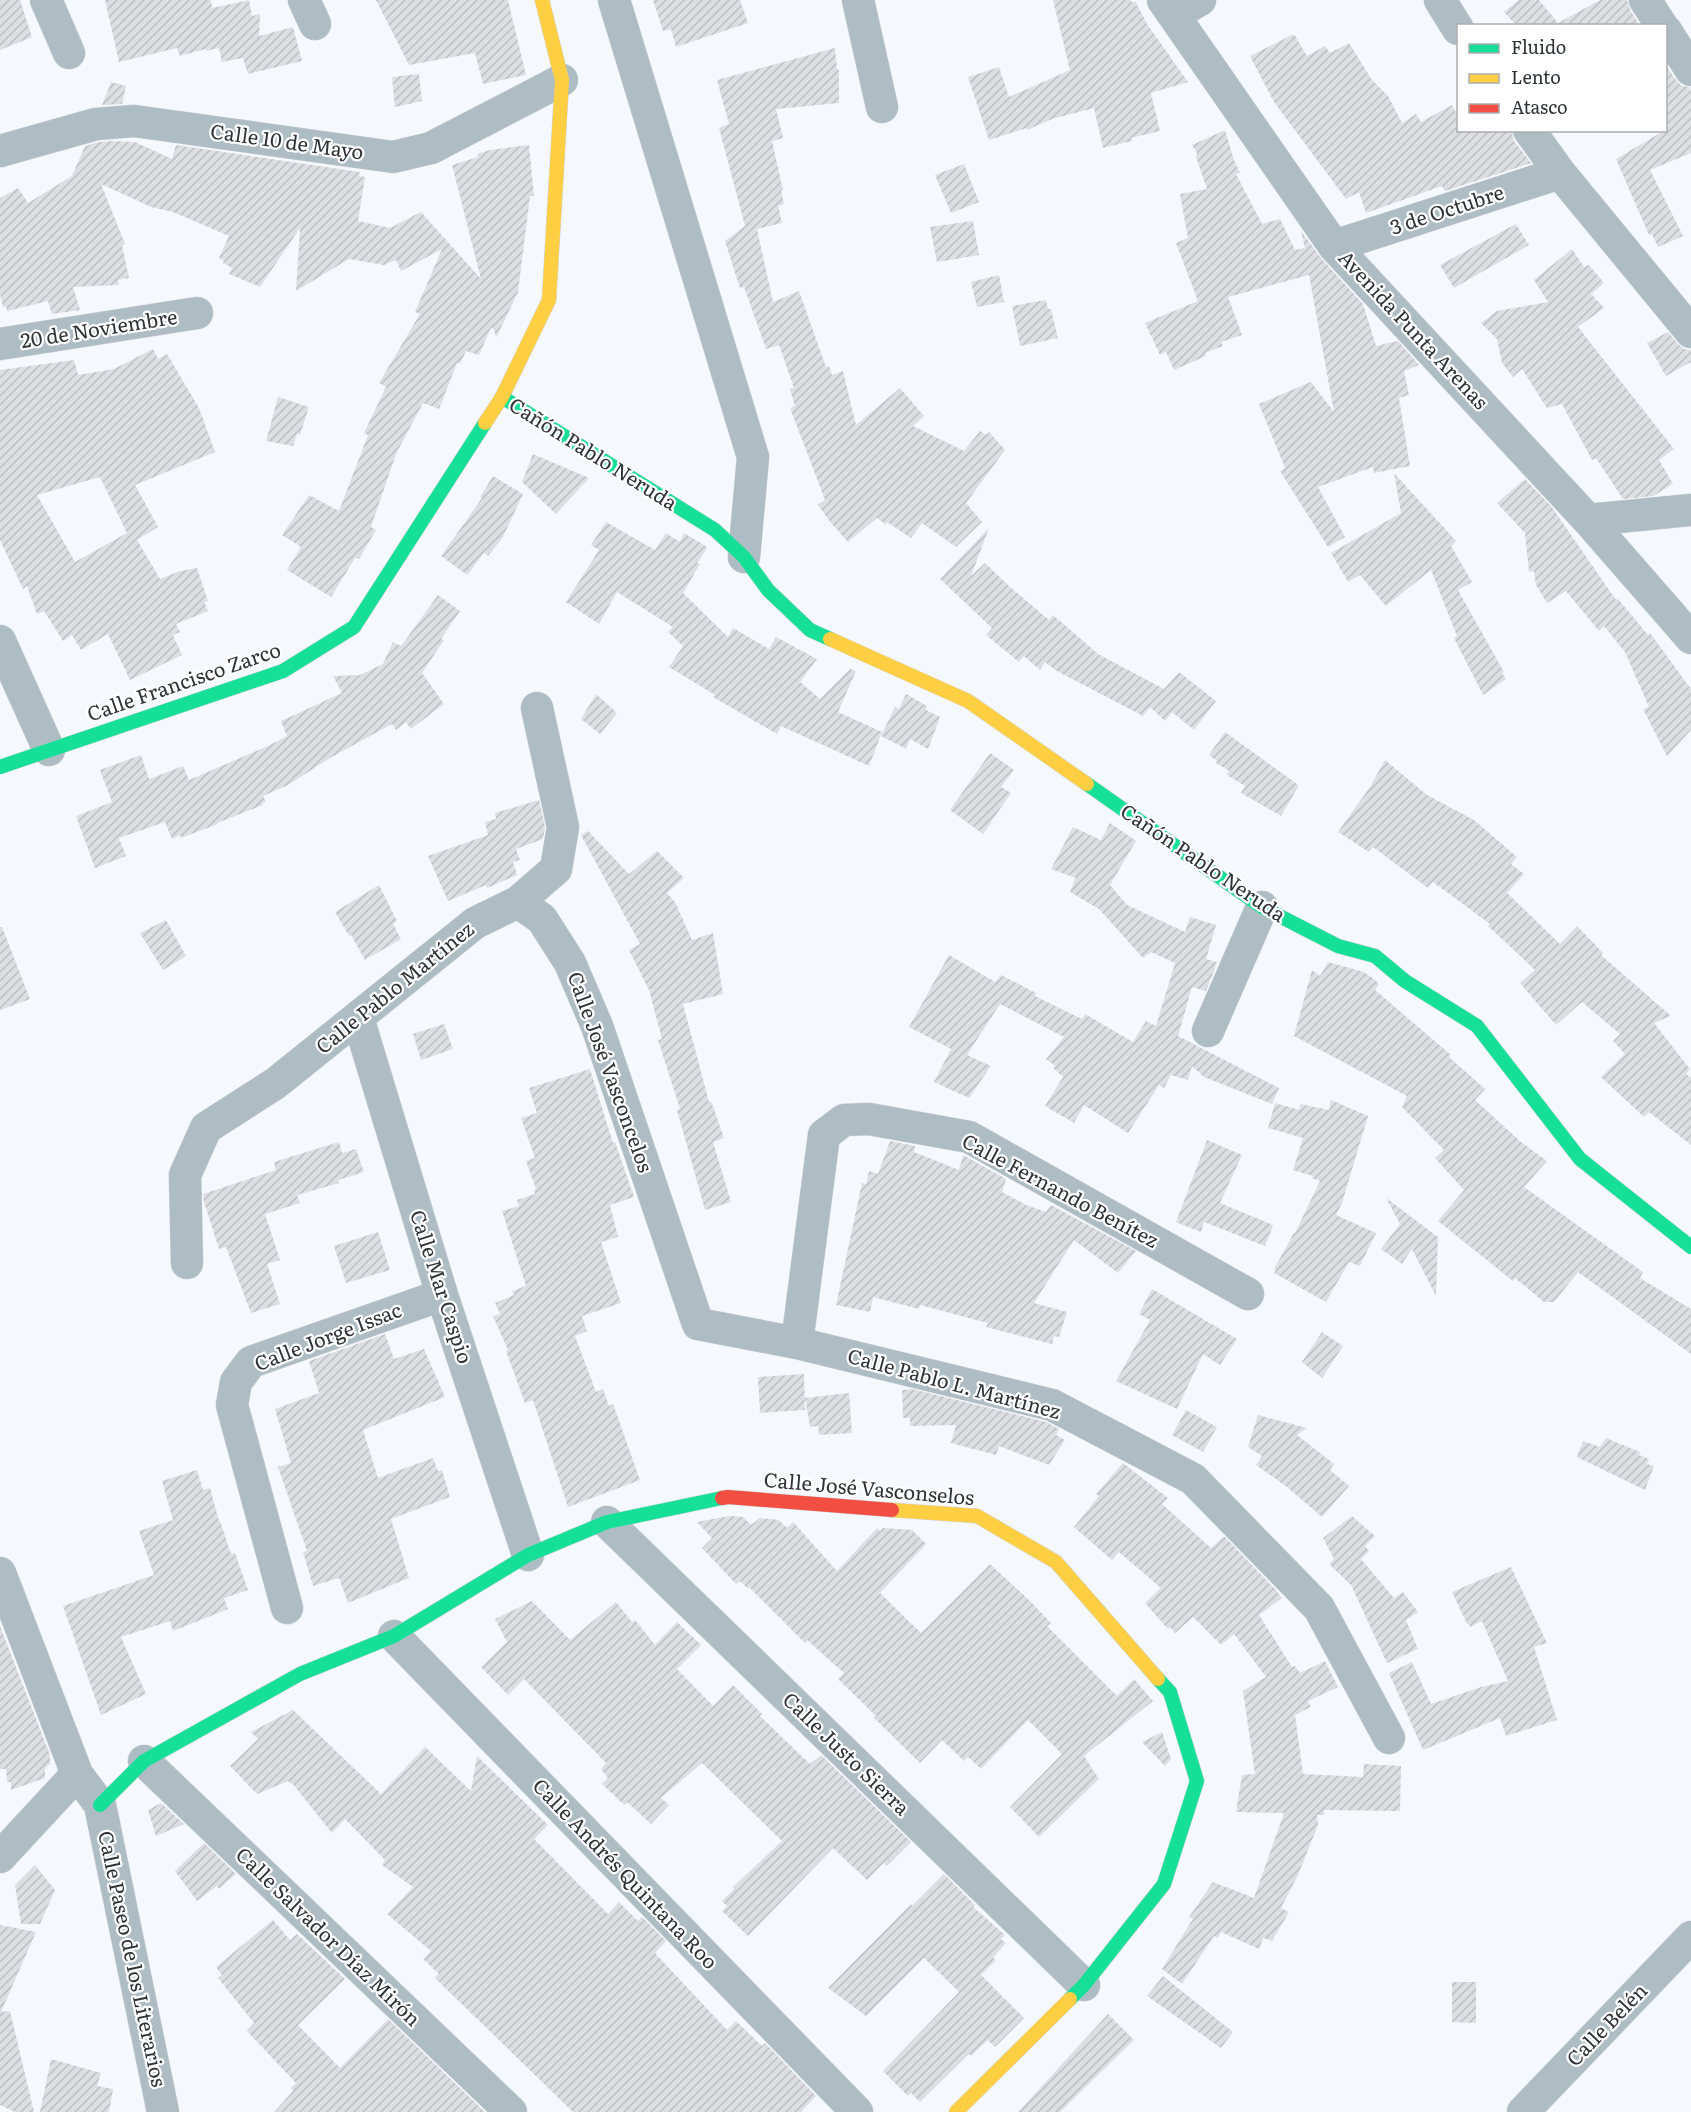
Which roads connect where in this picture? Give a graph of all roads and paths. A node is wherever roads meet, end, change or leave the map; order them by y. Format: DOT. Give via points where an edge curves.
graph roads {
  1 [pos="46,0"];
  2 [pos="542,0"];
  3 [pos="614,0"];
  4 [pos="858,0"];
  5 [pos="1440,0"];
  6 [pos="1645,0"];
  7 [pos="1179,5"];
  8 [pos="1661,24"];
  9 [pos="1457,27"];
  10 [pos="1667,34"];
  11 [pos="69,53"];
  12 [pos="1691,70"];
  13 [pos="562,80"];
  14 [pos="882,107"];
  15 [pos="1530,132"];
  16 [pos="0,152"];
  17 [pos="1560,173"];
  18 [pos="1334,246"];
  19 [pos="197,314"];
  20 [pos="1691,332"];
  21 [pos="0,344"];
  22 [pos="502,397"];
  23 [pos="1691,510"];
  24 [pos="1588,520"];
  25 [pos="744,557"];
  26 [pos="1691,638"];
  27 [pos="0,641"];
  28 [pos="537,708"];
  29 [pos="49,750"];
  30 [pos="0,767"];
  31 [pos="518,902"];
  32 [pos="1262,907"];
  33 [pos="358,1018"];
  34 [pos="1208,1031"];
  35 [pos="1691,1247"];
  36 [pos="187,1263"];
  37 [pos="442,1294"];
  38 [pos="1248,1294"];
  39 [pos="698,1324"];
  40 [pos="797,1343"];
  41 [pos="607,1522"];
  42 [pos="528,1555"];
  43 [pos="0,1573"];
  44 [pos="287,1608"];
  45 [pos="394,1636"];
  46 [pos="1389,1738"];
  47 [pos="144,1761"];
  48 [pos="77,1774"];
  49 [pos="100,1805"];
  50 [pos="0,1857"];
  51 [pos="1691,1937"];
  52 [pos="1084,1985"];
  53 [pos="164,2112"];
  54 [pos="511,2112"];
  55 [pos="857,2112"];
  56 [pos="956,2112"];
  57 [pos="1522,2112"];
  1 -- 11 [label="street"];
  2 -- 13 [label="street, Cañón Pablo Neruda"];
  3 -- 25 [label="street" via="753,457"];
  4 -- 14 [label="street"];
  5 -- 9 [label="street"];
  6 -- 8 [label="street"];
  7 -- 18 [label="street, Avenida Punta Arenas"];
  10 -- 12 [label="street"];
  13 -- 16 [label="street, Calle 10 de Mayo" via="431,148 393,157 134,121 96,124"];
  13 -- 22 [label="street, Cañón Pablo Neruda" via="549,300"];
  15 -- 17 [label="street"];
  17 -- 18 [label="street, 3 de Octubre"];
  17 -- 20 [label="street"];
  18 -- 24 [label="street, Avenida Punta Arenas"];
  19 -- 21 [label="street, 20 de Noviembre"];
  22 -- 25 [label="street, Cañón Pablo Neruda" via="715,530"];
  22 -- 29 [label="street, Calle Francisco Zarco" via="354,627 284,671"];
  23 -- 24 [label="street"];
  24 -- 26 [label="street, Avenida Punta Arenas"];
  25 -- 32 [label="street, Cañón Pablo Neruda" via="768,590 810,630 969,702"];
  27 -- 29 [label="street"];
  28 -- 31 [label="street" via="563,827 556,869"];
  29 -- 30 [label="street, Calle Francisco Zarco"];
  31 -- 33 [label="street, Calle Pablo Martínez" via="475,923"];
  31 -- 39 [label="street, Calle José Vasconcelos" via="542,919 570,963 597,1026"];
  32 -- 34 [label="street"];
  32 -- 35 [label="street, Cañón Pablo Neruda" via="1338,946 1376,956 1405,981 1477,1026 1580,1159"];
  33 -- 36 [label="street, Calle Pablo Martínez" via="276,1083 206,1128 185,1175"];
  33 -- 37 [label="street, Calle Mar Caspio"];
  37 -- 42 [label="street, Calle Mar Caspio"];
  37 -- 44 [label="street, Calle Jorge Issac" via="251,1362 236,1382 232,1405"];
  38 -- 40 [label="street, Calle Fernando Benítez" via="969,1137 869,1119 844,1120 824,1135"];
  39 -- 40 [label="street, Calle Pablo L. Martínez"];
  40 -- 46 [label="street, Calle Pablo L. Martínez" via="1052,1405 1193,1479 1318,1608"];
  41 -- 42 [label="street, Calle José Vasconselos"];
  41 -- 52 [label="street, Calle Justo Sierra"];
  41 -- 52 [label="street, Calle José Vasconselos" via="728,1497 976,1516 1056,1562 1170,1692 1197,1781 1164,1884"];
  42 -- 45 [label="street, Calle José Vasconselos"];
  43 -- 48 [label="street"];
  45 -- 47 [label="street, Calle José Vasconselos" via="300,1674"];
  45 -- 55 [label="street, Calle Andrés Quintana Roo"];
  47 -- 49 [label="street, Calle José Vasconselos"];
  47 -- 54 [label="street, Calle Salvador Díaz Mirón"];
  48 -- 49 [label="street"];
  48 -- 50 [label="street"];
  49 -- 53 [label="street, Calle Paseo de los Literarios"];
  51 -- 57 [label="street, Calle Belén"];
  52 -- 56 [label="street, Calle José Vasconselos"];
}
